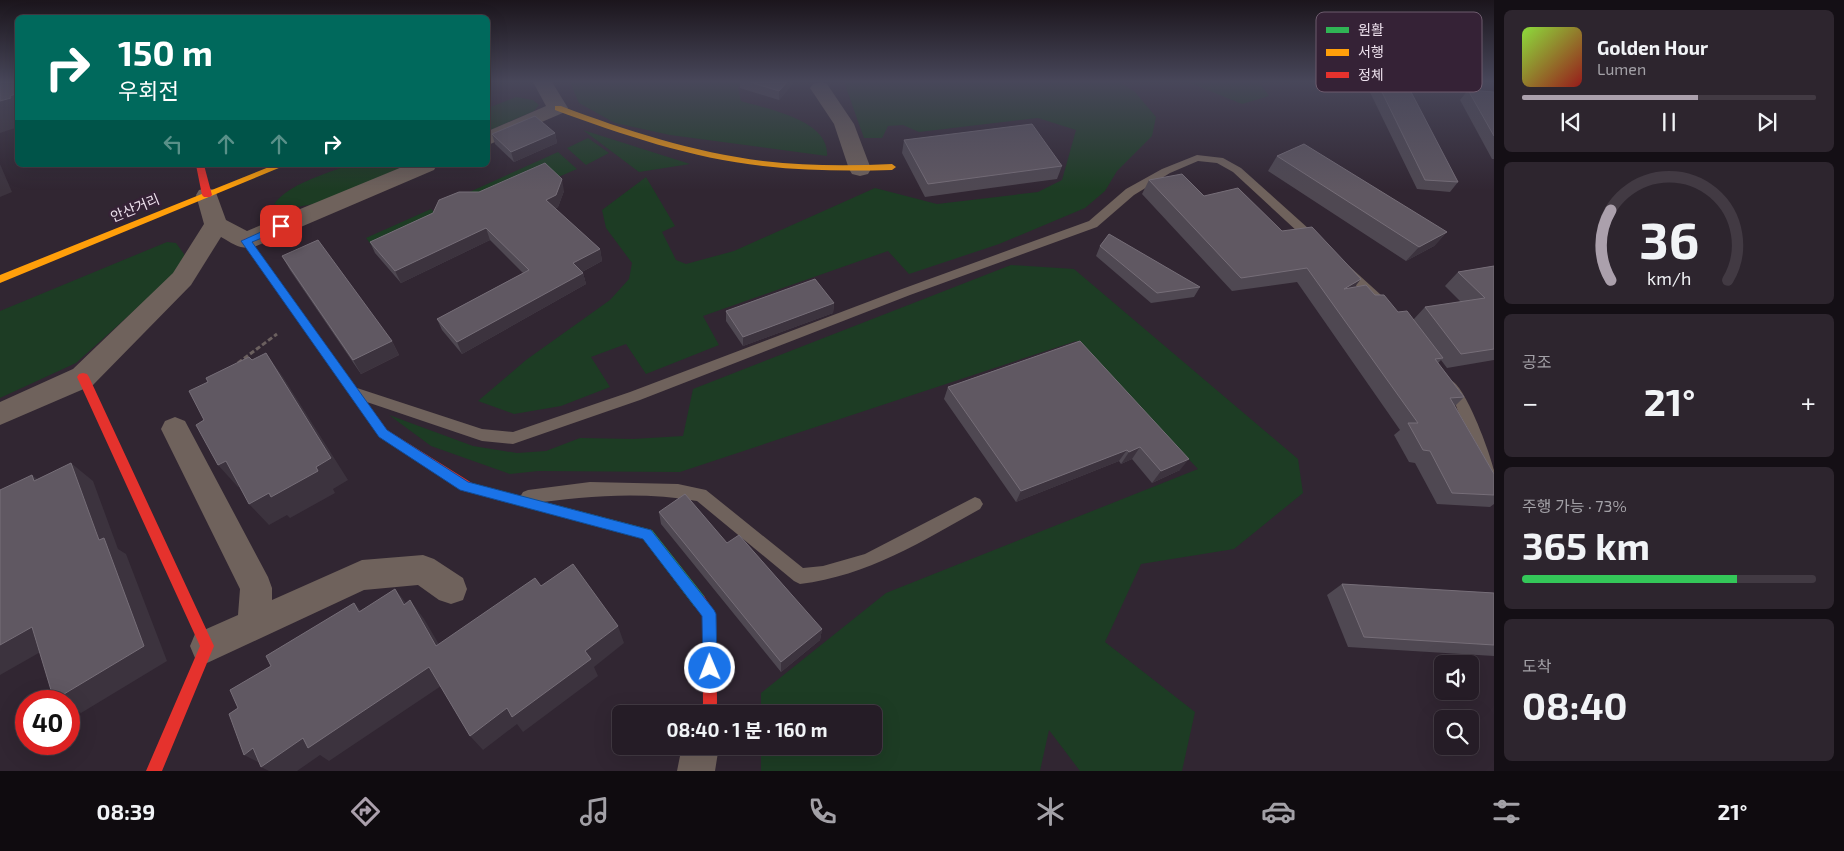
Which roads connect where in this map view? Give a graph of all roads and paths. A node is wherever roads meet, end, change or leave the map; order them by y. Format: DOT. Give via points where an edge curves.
graph roads {
  1 [pos="535,118"];
  2 [pos="585,118"];
  3 [pos="840,118"];
  4 [pos="490,138"];
  5 [pos="200,167"];
  6 [pos="277,167"];
  7 [pos="421,167"];
  8 [pos="892,167"];
  9 [pos="860,169"];
  10 [pos="207,195"];
  11 [pos="216,224"];
  12 [pos="246,241"];
  13 [pos="1324,250"];
  14 [pos="1338,262"];
  15 [pos="0,279"];
  16 [pos="1387,307"];
  17 [pos="302,317"];
  18 [pos="236,365"];
  19 [pos="1442,374"];
  20 [pos="83,377"];
  21 [pos="354,392"];
  22 [pos="0,414"];
  23 [pos="175,429"];
  24 [pos="1494,491"];
  25 [pos="512,499"];
  26 [pos="975,504"];
  27 [pos="451,590"];
  28 [pos="254,624"];
  29 [pos="207,646"];
  30 [pos="710,705"];
  31 [pos="699,755"];
  32 [pos="154,771"];
  33 [pos="696,771"];
  1 -- 4 [label="street"];
  2 -- 9 [label="street" via="643,140 766,166"];
  3 -- 9 [label="street"];
  5 -- 10 [label="street"];
  6 -- 10 [label="street, 안산거리"];
  7 -- 12 [label="street"];
  8 -- 9 [label="street"];
  10 -- 11 [label="street"];
  10 -- 15 [label="street, 안산거리"];
  11 -- 12 [label="street"];
  11 -- 20 [label="street" via="182,279"];
  12 -- 17 [label="street"];
  13 -- 21 [label="lane" via="1237,170 1218,160 1197,158 1130,192 1093,224 635,396 513,438 482,435"];
  14 -- 16 [label="lane"];
  17 -- 18 [label="path"];
  17 -- 21 [label="street"];
  19 -- 24 [label="lane" via="1460,398"];
  20 -- 22 [label="street"];
  20 -- 29 [label="street"];
  21 -- 25 [label="street" via="383,433 465,486"];
  23 -- 28 [label="street" via="256,588"];
  25 -- 26 [label="lane" via="590,489 678,491 701,495 800,576 821,576 875,557"];
  25 -- 30 [label="street" via="647,534 709,614"];
  27 -- 28 [label="street" via="423,570 362,574"];
  28 -- 29 [label="street"];
  29 -- 32 [label="street"];
  31 -- 33 [label="street"];
}
